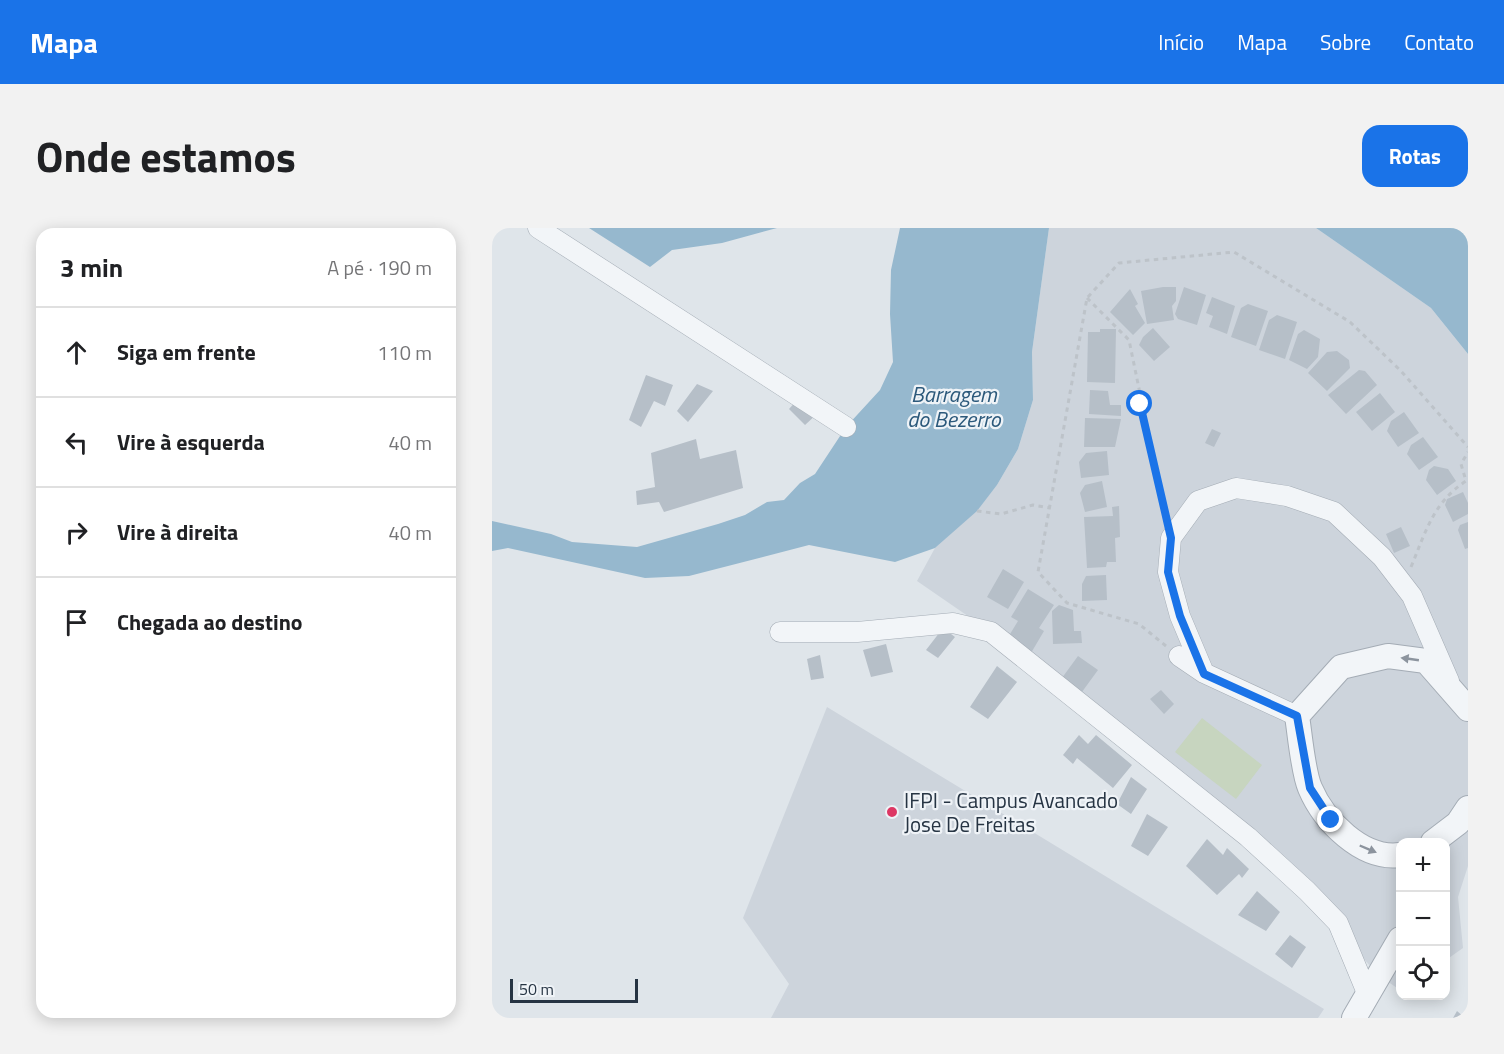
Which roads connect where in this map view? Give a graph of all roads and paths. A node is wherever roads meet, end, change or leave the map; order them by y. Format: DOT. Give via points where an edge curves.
graph roads {
  1 [pos="538,228"];
  2 [pos="1087,298"];
  3 [pos="846,427"];
  4 [pos="1468,450"];
  5 [pos="1050,508"];
  6 [pos="977,510"];
  7 [pos="1171,538"];
  8 [pos="1403,585"];
  9 [pos="780,632"];
  10 [pos="1179,656"];
  11 [pos="1204,674"];
  12 [pos="1465,706"];
  13 [pos="1297,716"];
  14 [pos="1468,808"];
  15 [pos="1441,838"];
  16 [pos="1396,855"];
  17 [pos="1397,946"];
  18 [pos="1367,993"];
  19 [pos="1354,1018"];
  1 -- 3 [label="street"];
  2 -- 4 [label="path" via="1119,263 1234,252 1350,322 1401,371"];
  2 -- 5 [label="path"];
  2 -- 7 [label="path" via="1129,340"];
  4 -- 8 [label="path" via="1461,464 1466,481 1450,491 1435,510"];
  5 -- 6 [label="path" via="1033,505 1001,514"];
  5 -- 10 [label="path" via="1038,572 1066,603 1139,624"];
  7 -- 8 [label="street" via="1198,501 1236,488 1287,496 1334,512 1382,557"];
  7 -- 11 [label="street" via="1168,572 1180,616"];
  8 -- 12 [label="street"];
  9 -- 18 [label="street" via="857,632 953,622 991,632 1248,837 1307,891 1338,923"];
  10 -- 11 [label="street"];
  11 -- 13 [label="street"];
  12 -- 13 [label="street, one-way" via="1426,662 1388,656 1341,667"];
  13 -- 16 [label="street, one-way" via="1310,788 1331,820 1369,852"];
  14 -- 15 [label="street"];
  17 -- 18 [label="street"];
  18 -- 19 [label="street"];
}
